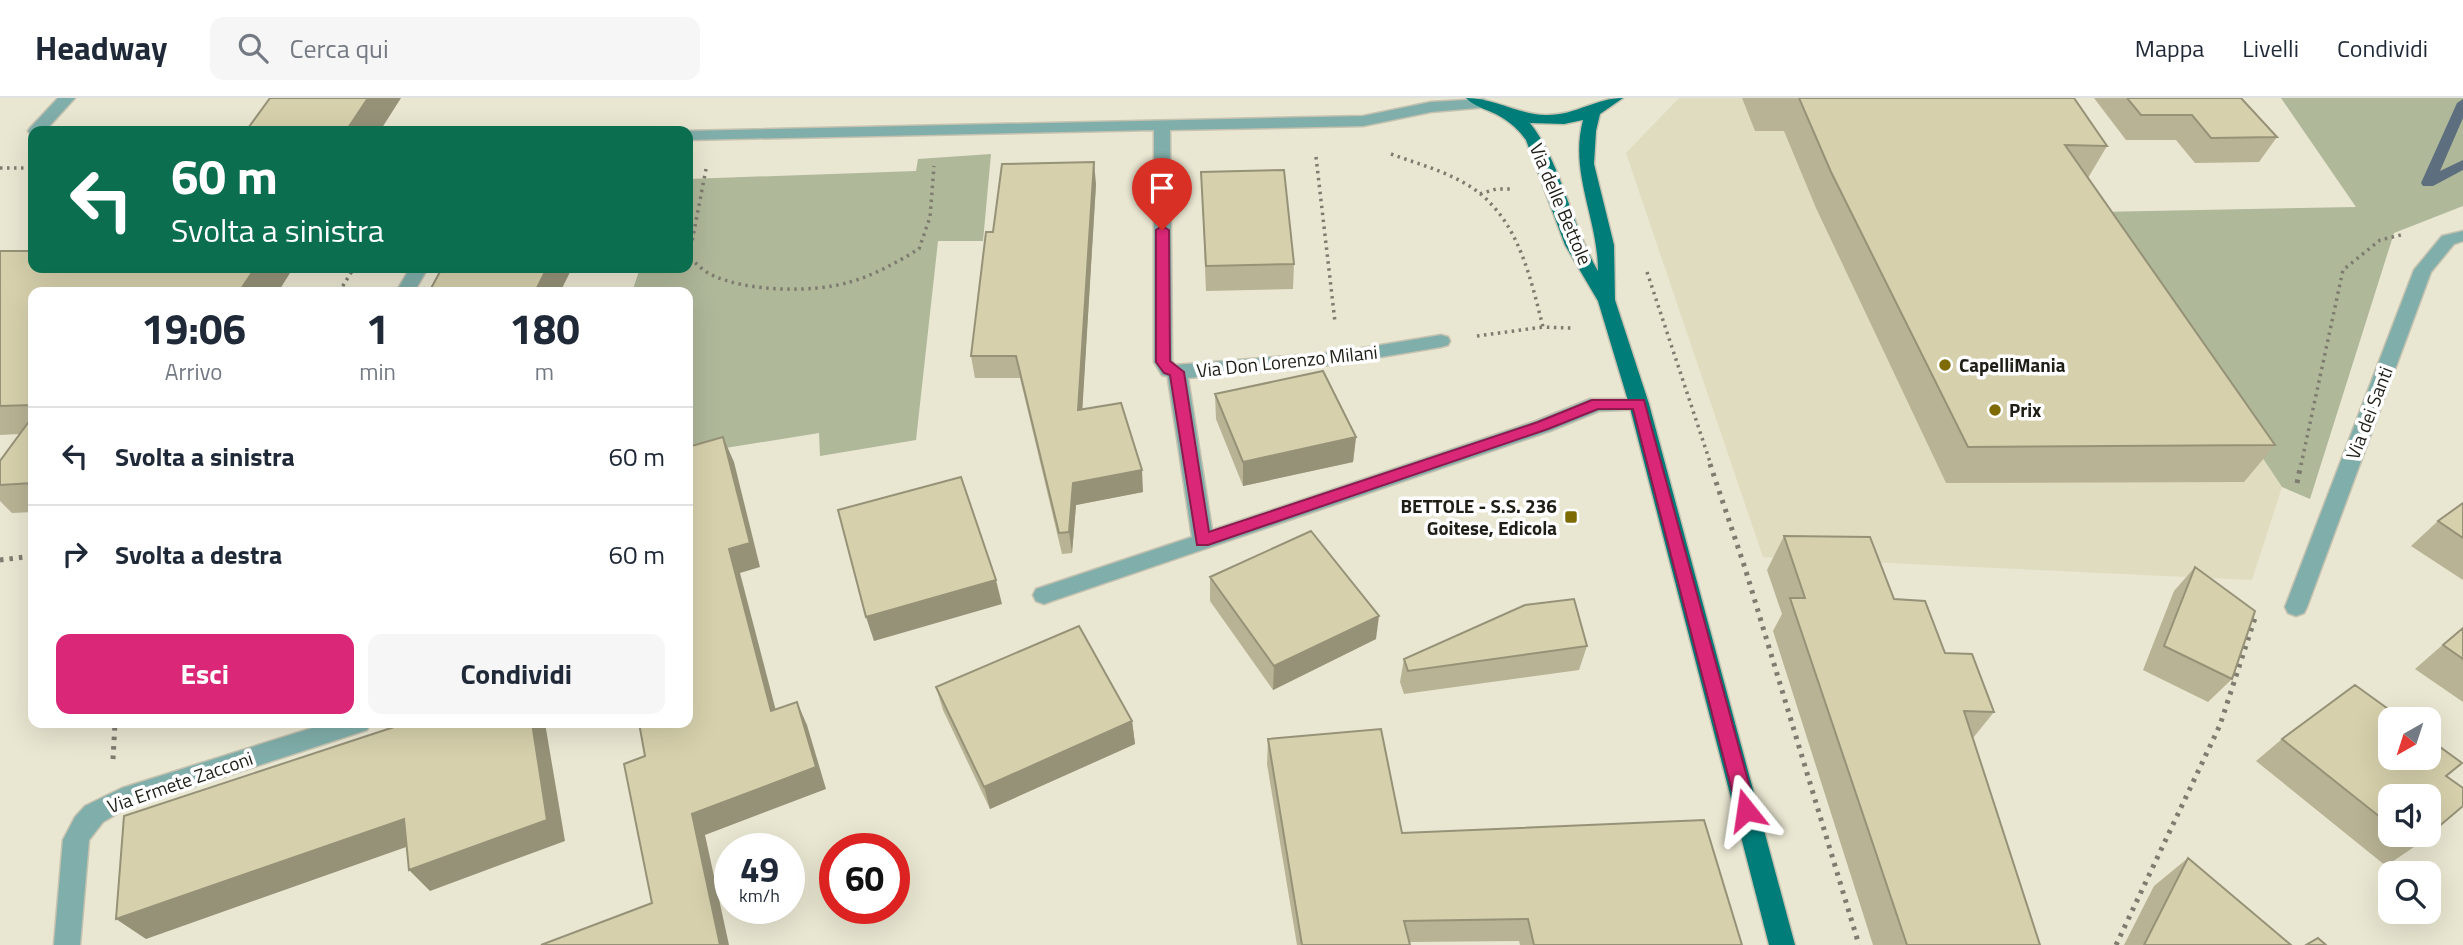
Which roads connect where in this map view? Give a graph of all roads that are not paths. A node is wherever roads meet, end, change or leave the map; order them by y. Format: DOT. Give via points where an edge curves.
graph roads {
  1 [pos="67,98"];
  2 [pos="1394,98"];
  3 [pos="1615,98"];
  4 [pos="1479,101"];
  5 [pos="1593,112"];
  6 [pos="1507,114"];
  7 [pos="1333,121"];
  8 [pos="1162,125"];
  9 [pos="41,126"];
  10 [pos="693,135"];
  11 [pos="2463,236"];
  12 [pos="1607,301"];
  13 [pos="1441,341"];
  14 [pos="1177,372"];
  15 [pos="1639,404"];
  16 [pos="1203,541"];
  17 [pos="1044,595"];
  18 [pos="2296,607"];
  19 [pos="343,728"];
  20 [pos="67,945"];
  21 [pos="1782,945"];
  1 -- 9 [label="street"];
  2 -- 7 [label="street"];
  3 -- 5 [label="main road"];
  4 -- 6 [label="main road"];
  4 -- 7 [label="street" via="1363,121"];
  5 -- 6 [label="main road" via="1552,119"];
  5 -- 12 [label="main road, Via delle Bettole" via="1584,149 1585,169 1605,247"];
  6 -- 12 [label="main road, Via delle Bettole" via="1534,139 1574,245"];
  7 -- 8 [label="street"];
  8 -- 10 [label="street"];
  8 -- 14 [label="street, Via Don Lorenzo Milani" via="1163,362"];
  11 -- 18 [label="street, Via dei Santi" via="2448,240 2423,270"];
  12 -- 15 [label="main road, Via delle Bettole"];
  13 -- 14 [label="street, Via Don Lorenzo Milani" via="1339,358"];
  14 -- 16 [label="street"];
  15 -- 16 [label="street" via="1597,404"];
  15 -- 21 [label="main road, Via delle Bettole"];
  16 -- 17 [label="street"];
  19 -- 20 [label="street, Via Ermete Zacconi" via="122,799 91,815 76,840"];
}
